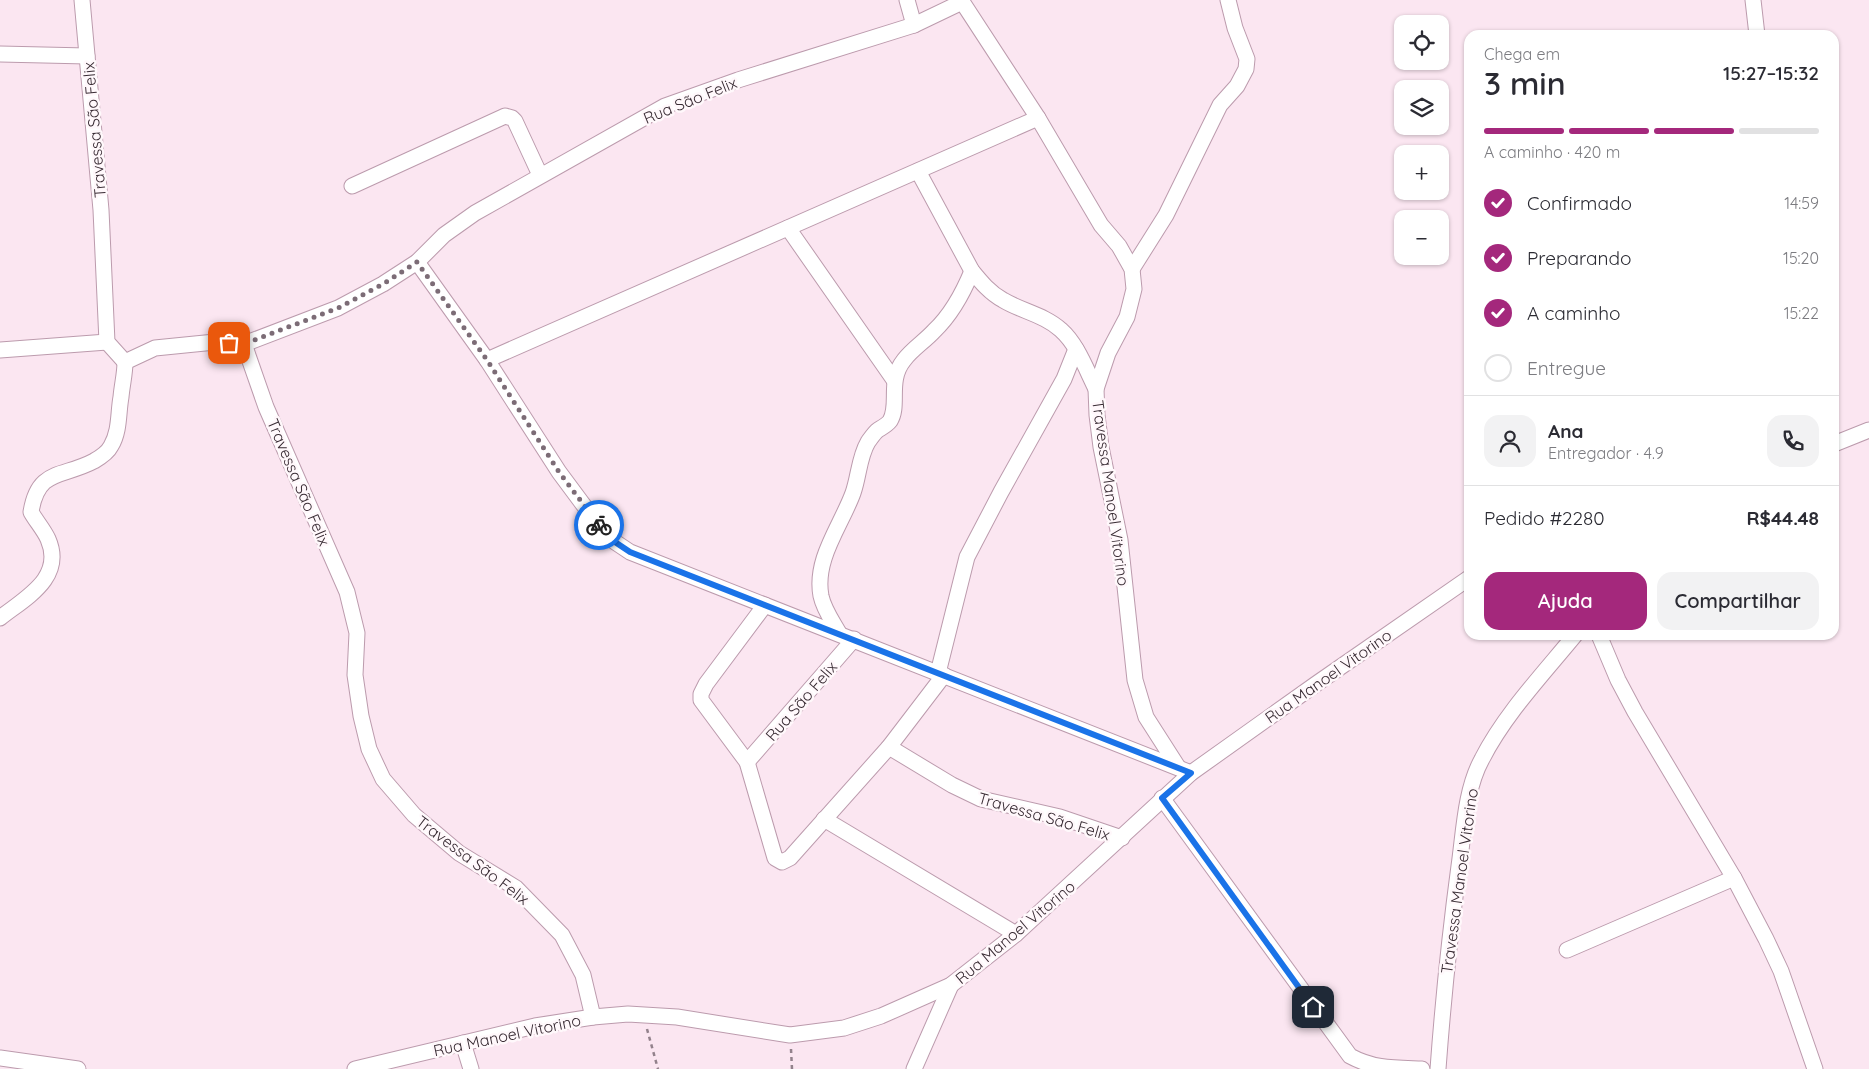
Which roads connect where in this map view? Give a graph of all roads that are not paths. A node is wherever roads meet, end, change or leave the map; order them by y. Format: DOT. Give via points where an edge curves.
graph roads {
  1 [pos="82,0"];
  2 [pos="907,0"];
  3 [pos="1228,0"];
  4 [pos="1753,0"];
  5 [pos="961,1"];
  6 [pos="914,25"];
  7 [pos="1756,30"];
  8 [pos="0,54"];
  9 [pos="87,56"];
  10 [pos="1038,118"];
  11 [pos="918,171"];
  12 [pos="540,175"];
  13 [pos="352,186"];
  14 [pos="788,228"];
  15 [pos="417,262"];
  16 [pos="1132,269"];
  17 [pos="972,271"];
  18 [pos="107,342"];
  19 [pos="244,344"];
  20 [pos="1076,349"];
  21 [pos="0,350"];
  22 [pos="487,360"];
  23 [pos="125,362"];
  24 [pos="894,380"];
  25 [pos="1096,389"];
  26 [pos="1869,430"];
  27 [pos="1839,441"];
  28 [pos="1464,581"];
  29 [pos="765,605"];
  30 [pos="0,618"];
  31 [pos="840,634"];
  32 [pos="854,639"];
  33 [pos="1571,640"];
  34 [pos="1601,640"];
  35 [pos="941,674"];
  36 [pos="889,747"];
  37 [pos="747,762"];
  38 [pos="1184,770"];
  39 [pos="1162,798"];
  40 [pos="824,819"];
  41 [pos="1122,838"];
  42 [pos="1734,878"];
  43 [pos="1016,934"];
  44 [pos="1567,950"];
  45 [pos="951,985"];
  46 [pos="593,1017"];
  47 [pos="463,1043"];
  48 [pos="0,1058"];
  49 [pos="78,1069"];
  50 [pos="355,1069"];
  51 [pos="471,1069"];
  52 [pos="914,1069"];
  53 [pos="1422,1069"];
  54 [pos="1438,1069"];
  55 [pos="1815,1069"];
  1 -- 9 [label="street, Travessa São Felix"];
  2 -- 6 [label="street"];
  3 -- 16 [label="street" via="1247,59 1246,69 1237,86 1220,105 1166,216"];
  4 -- 7 [label="street"];
  5 -- 6 [label="street, Rua São Felix"];
  5 -- 10 [label="street, Travessa Manoel Vitorino"];
  6 -- 12 [label="street, Rua São Felix" via="665,106"];
  8 -- 9 [label="street"];
  9 -- 18 [label="street, Travessa São Felix" via="102,210"];
  10 -- 11 [label="street"];
  10 -- 16 [label="street, Travessa Manoel Vitorino" via="1101,226 1119,246"];
  11 -- 14 [label="street"];
  11 -- 17 [label="street"];
  12 -- 13 [label="street" via="515,122 504,116"];
  12 -- 15 [label="street, Rua São Felix" via="475,213 444,235"];
  14 -- 22 [label="street"];
  14 -- 24 [label="street"];
  15 -- 19 [label="street, Rua São Felix" via="338,308"];
  15 -- 22 [label="street"];
  16 -- 25 [label="street, Travessa Manoel Vitorino" via="1134,288 1127,317 1108,353"];
  17 -- 20 [label="street" via="1002,300 1061,330"];
  17 -- 24 [label="street" via="946,318 904,359"];
  18 -- 21 [label="street"];
  18 -- 23 [label="street"];
  19 -- 23 [label="street" via="215,342 155,348"];
  19 -- 46 [label="street, Travessa São Felix" via="266,407 346,592 357,633 355,675 360,716 369,749 383,779 414,815 459,853 516,888 562,935 583,975"];
  20 -- 25 [label="street"];
  20 -- 35 [label="street" via="1064,379 967,558"];
  22 -- 29 [label="street" via="559,472 609,538 630,552"];
  23 -- 30 [label="street" via="117,432 111,447 89,464 45,480 37,490 31,512 48,537 52,552 51,568 36,591"];
  24 -- 31 [label="street" via="889,422 876,431 867,444 853,493 820,575 822,597"];
  25 -- 38 [label="street, Travessa Manoel Vitorino" via="1101,447 1120,540 1135,680 1146,716"];
  26 -- 27 [label="street"];
  28 -- 38 [label="street, Rua Manoel Vitorino"];
  29 -- 31 [label="street"];
  29 -- 37 [label="street" via="701,694 701,700"];
  31 -- 32 [label="street"];
  32 -- 35 [label="street"];
  32 -- 37 [label="street, Rua São Felix"];
  33 -- 54 [label="street, Travessa Manoel Vitorino" via="1496,735 1481,760 1472,785 1446,962"];
  34 -- 42 [label="street" via="1643,728"];
  35 -- 36 [label="street"];
  35 -- 38 [label="street"];
  36 -- 40 [label="street"];
  36 -- 41 [label="street, Travessa São Felix" via="981,799 1060,817"];
  37 -- 40 [label="street" via="775,858 782,862 790,858"];
  38 -- 39 [label="street, Rua Manoel Vitorino"];
  39 -- 41 [label="street, Rua Manoel Vitorino"];
  39 -- 53 [label="street" via="1350,1056 1375,1068"];
  40 -- 43 [label="street"];
  41 -- 43 [label="street, Rua Manoel Vitorino"];
  42 -- 44 [label="street"];
  42 -- 55 [label="street" via="1781,971"];
  43 -- 45 [label="street, Rua Manoel Vitorino"];
  45 -- 46 [label="street, Rua Manoel Vitorino" via="882,1016 844,1028 790,1035 677,1017 628,1014"];
  45 -- 52 [label="street"];
  46 -- 47 [label="street, Rua Manoel Vitorino" via="535,1026"];
  47 -- 50 [label="street, Rua Manoel Vitorino"];
  47 -- 51 [label="street"];
  48 -- 49 [label="street"];
}
